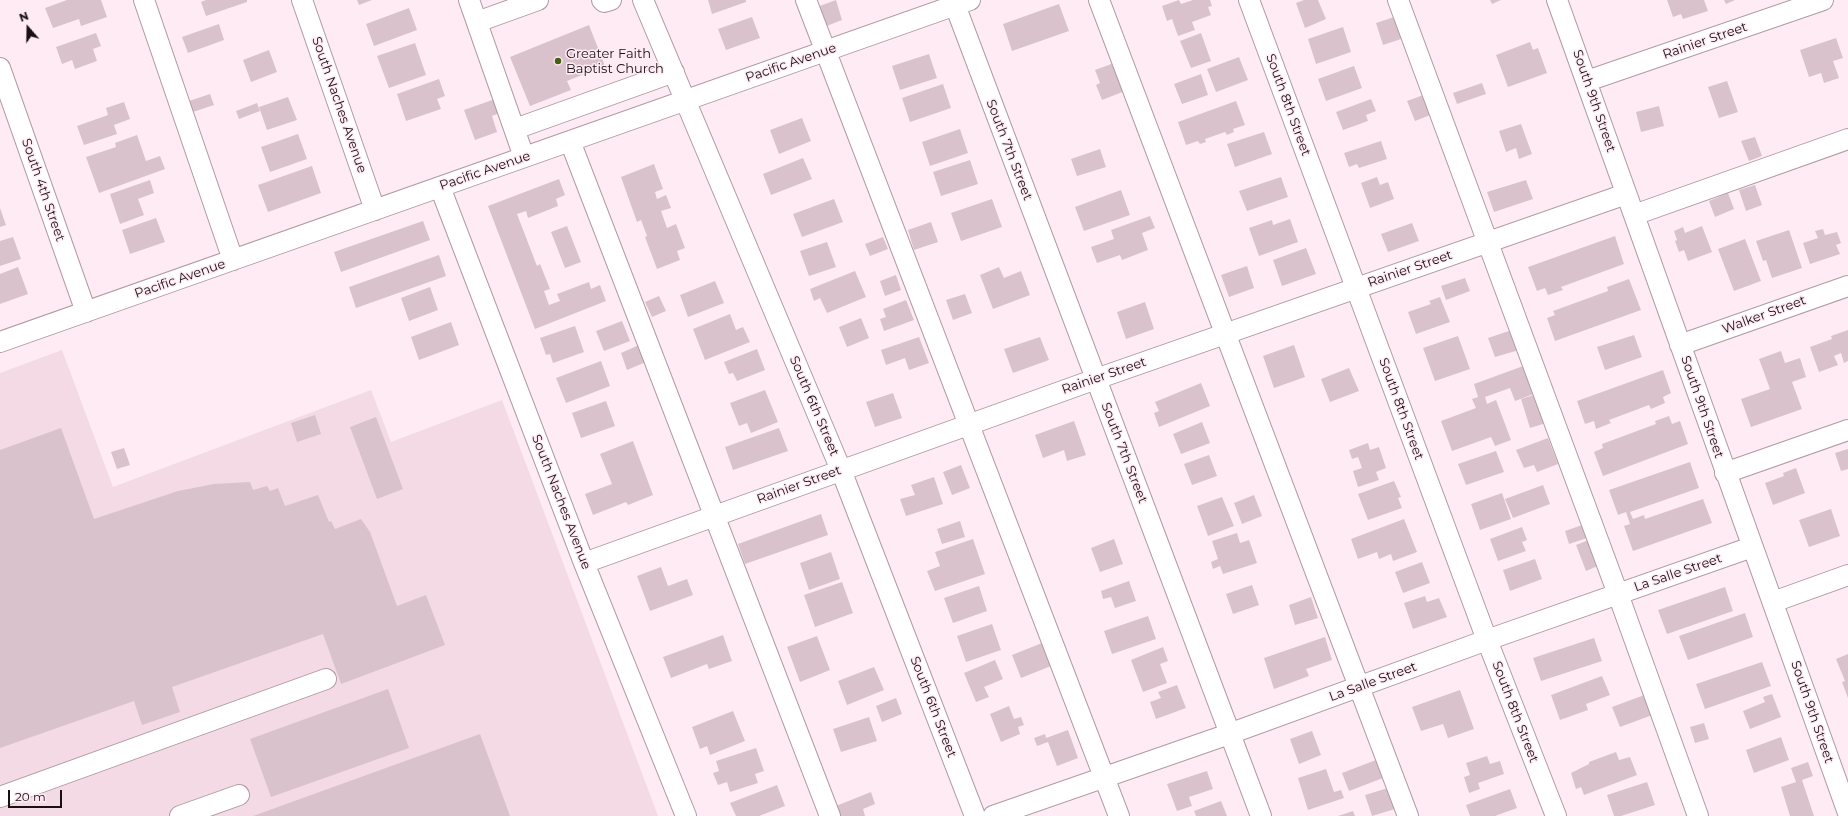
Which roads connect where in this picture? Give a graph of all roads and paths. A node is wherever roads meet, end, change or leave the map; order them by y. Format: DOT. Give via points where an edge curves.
graph roads {
  1 [pos="144,0"];
  2 [pos="302,0"];
  3 [pos="469,0"];
  4 [pos="538,0"];
  5 [pos="602,0"];
  6 [pos="610,0"];
  7 [pos="643,0"];
  8 [pos="806,0"];
  9 [pos="1098,0"];
  10 [pos="1250,0"];
  11 [pos="1398,0"];
  12 [pos="1557,0"];
  13 [pos="1823,0"];
  14 [pos="960,2"];
  15 [pos="477,22"];
  16 [pos="825,51"];
  17 [pos="0,68"];
  18 [pos="674,72"];
  19 [pos="1587,82"];
  20 [pos="686,100"];
  21 [pos="515,129"];
  22 [pos="1848,139"];
  23 [pos="570,142"];
  24 [pos="524,157"];
  25 [pos="440,187"];
  26 [pos="1626,194"];
  27 [pos="375,210"];
  28 [pos="1634,215"];
  29 [pos="1488,242"];
  30 [pos="233,260"];
  31 [pos="1848,286"];
  32 [pos="1356,288"];
  33 [pos="86,312"];
  34 [pos="1226,333"];
  35 [pos="0,342"];
  36 [pos="1680,346"];
  37 [pos="1096,379"];
  38 [pos="969,424"];
  39 [pos="1848,430"];
  40 [pos="841,470"];
  41 [pos="1725,473"];
  42 [pos="713,516"];
  43 [pos="1752,547"];
  44 [pos="584,563"];
  45 [pos="1848,575"];
  46 [pos="1618,594"];
  47 [pos="1773,602"];
  48 [pos="1487,640"];
  49 [pos="326,679"];
  50 [pos="1359,686"];
  51 [pos="1229,734"];
  52 [pos="1104,778"];
  53 [pos="239,795"];
  54 [pos="0,797"];
  55 [pos="1848,813"];
  56 [pos="180,816"];
  57 [pos="686,816"];
  58 [pos="830,816"];
  59 [pos="975,816"];
  60 [pos="993,816"];
  61 [pos="1119,816"];
  62 [pos="1261,816"];
  63 [pos="1408,816"];
  64 [pos="1556,816"];
  65 [pos="1698,816"];
  1 -- 30 [label="street"];
  2 -- 27 [label="street, South Naches Avenue"];
  3 -- 15 [label="street"];
  4 -- 15 [label="street"];
  5 -- 6 [label="street"];
  7 -- 18 [label="street, South 6th Street"];
  8 -- 16 [label="street"];
  9 -- 34 [label="street"];
  10 -- 32 [label="street, South 8th Street"];
  11 -- 29 [label="street"];
  12 -- 19 [label="street, South 9th Street"];
  13 -- 19 [label="street, Rainier Street"];
  14 -- 16 [label="street, Pacific Avenue"];
  14 -- 37 [label="street, South 7th Street"];
  15 -- 21 [label="street"];
  16 -- 20 [label="street, Pacific Avenue"];
  16 -- 38 [label="street"];
  17 -- 33 [label="street, South 4th Street"];
  18 -- 20 [label="street, South 6th Street"];
  18 -- 21 [label="street"];
  19 -- 26 [label="street, South 9th Street"];
  20 -- 23 [label="street, Pacific Avenue"];
  20 -- 40 [label="street, South 6th Street"];
  21 -- 24 [label="street"];
  22 -- 28 [label="street"];
  23 -- 24 [label="street, Pacific Avenue"];
  23 -- 42 [label="street"];
  24 -- 25 [label="street, Pacific Avenue"];
  25 -- 27 [label="street, Pacific Avenue"];
  25 -- 44 [label="street, South Naches Avenue"];
  26 -- 28 [label="street, South 9th Street"];
  26 -- 29 [label="street, Rainier Street"];
  27 -- 30 [label="street, Pacific Avenue"];
  28 -- 36 [label="street, South 9th Street"];
  29 -- 32 [label="street, Rainier Street"];
  29 -- 46 [label="street"];
  30 -- 33 [label="street, Pacific Avenue"];
  31 -- 36 [label="street, Walker Street"];
  32 -- 34 [label="street, Rainier Street"];
  32 -- 48 [label="street, South 8th Street"];
  33 -- 35 [label="street, Pacific Avenue"];
  34 -- 37 [label="street, Rainier Street"];
  34 -- 50 [label="street"];
  36 -- 41 [label="street, South 9th Street"];
  37 -- 38 [label="street, Rainier Street"];
  37 -- 51 [label="street, South 7th Street"];
  38 -- 40 [label="street, Rainier Street"];
  38 -- 52 [label="street"];
  39 -- 41 [label="street"];
  40 -- 42 [label="street, Rainier Street"];
  40 -- 59 [label="street, South 6th Street"];
  41 -- 43 [label="street, South 9th Street"];
  42 -- 44 [label="street, Rainier Street"];
  42 -- 58 [label="street"];
  43 -- 46 [label="street, La Salle Street"];
  43 -- 47 [label="street, South 9th Street"];
  44 -- 57 [label="street, South Naches Avenue"];
  45 -- 47 [label="street"];
  46 -- 48 [label="street, La Salle Street"];
  46 -- 65 [label="street"];
  47 -- 55 [label="street, South 9th Street"];
  48 -- 50 [label="street, La Salle Street"];
  48 -- 64 [label="street, South 8th Street"];
  49 -- 54 [label="street"];
  50 -- 51 [label="street, La Salle Street"];
  50 -- 63 [label="street"];
  51 -- 52 [label="street, La Salle Street"];
  51 -- 62 [label="street, South 7th Street"];
  52 -- 60 [label="street, La Salle Street"];
  52 -- 61 [label="street"];
  53 -- 56 [label="street"];
}
